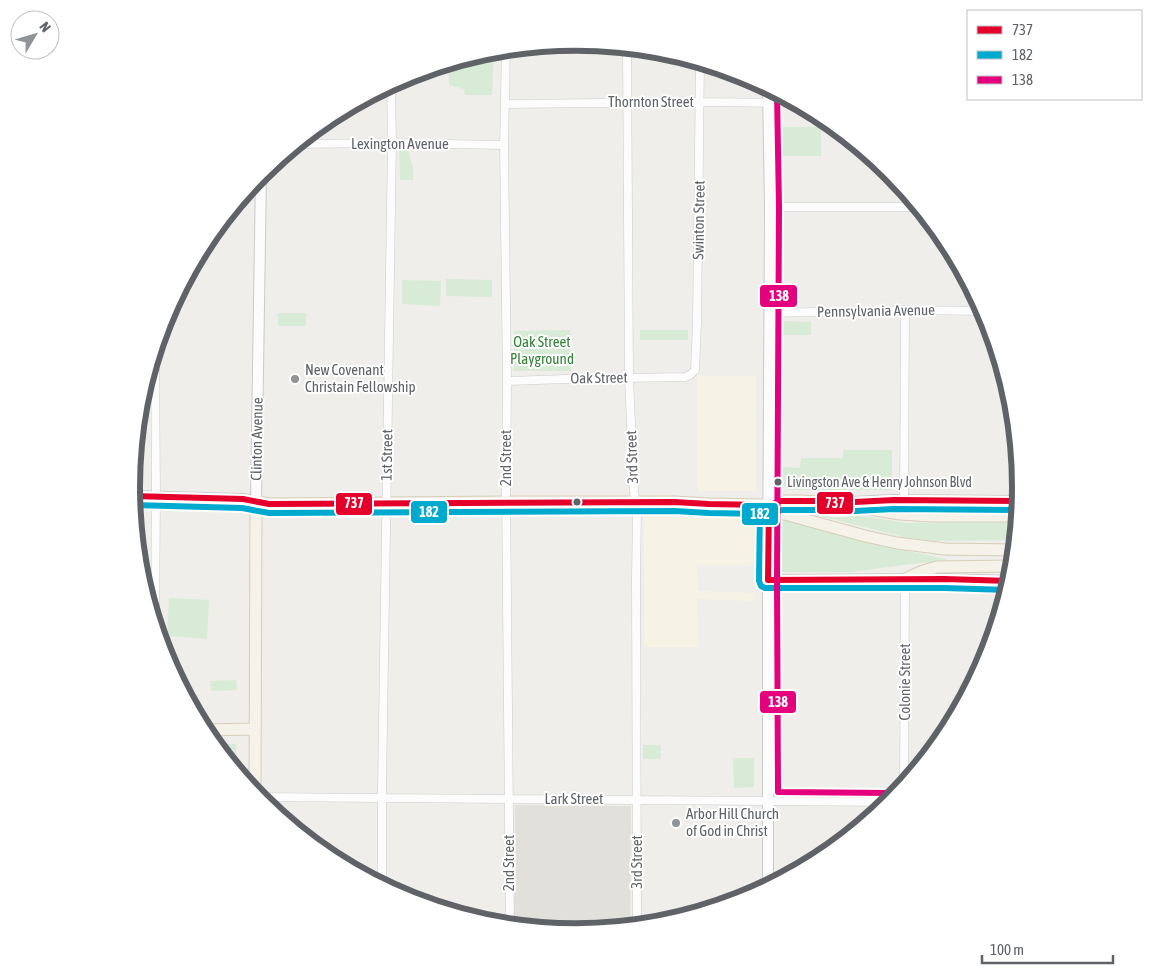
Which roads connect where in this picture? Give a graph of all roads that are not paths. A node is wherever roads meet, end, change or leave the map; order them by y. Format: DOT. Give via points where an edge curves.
graph roads {
  1 [pos="626,54"];
  2 [pos="506,57"];
  3 [pos="700,69"];
  4 [pos="391,92"];
  5 [pos="768,96"];
  6 [pos="626,102"];
  7 [pos="700,102"];
  8 [pos="768,103"];
  9 [pos="782,103"];
  10 [pos="506,104"];
  11 [pos="392,143"];
  12 [pos="307,144"];
  13 [pos="504,144"];
  14 [pos="260,188"];
  15 [pos="770,207"];
  16 [pos="910,207"];
  17 [pos="905,310"];
  18 [pos="974,311"];
  19 [pos="769,313"];
  20 [pos="155,374"];
  21 [pos="690,375"];
  22 [pos="629,378"];
  23 [pos="507,381"];
  24 [pos="140,496"];
  25 [pos="156,496"];
  26 [pos="256,501"];
  27 [pos="904,501"];
  28 [pos="1012,501"];
  29 [pos="386,502"];
  30 [pos="506,502"];
  31 [pos="636,502"];
  32 [pos="834,503"];
  33 [pos="769,505"];
  34 [pos="1011,516"];
  35 [pos="1008,550"];
  36 [pos="1005,566"];
  37 [pos="905,579"];
  38 [pos="768,580"];
  39 [pos="1002,581"];
  40 [pos="155,601"];
  41 [pos="255,729"];
  42 [pos="213,730"];
  43 [pos="904,775"];
  44 [pos="256,783"];
  45 [pos="268,796"];
  46 [pos="509,798"];
  47 [pos="382,799"];
  48 [pos="636,799"];
  49 [pos="769,801"];
  50 [pos="878,802"];
  51 [pos="382,878"];
  52 [pos="768,879"];
  53 [pos="510,918"];
  54 [pos="637,919"];
  1 -- 6 [label="street, 3rd Street"];
  2 -- 10 [label="street, 2nd Street"];
  3 -- 7 [label="street, Swinton Street"];
  4 -- 11 [label="street, 1st Street"];
  5 -- 8 [label="street"];
  6 -- 7 [label="street, Thornton Street"];
  6 -- 10 [label="street, Thornton Street"];
  6 -- 22 [label="street, 3rd Street"];
  7 -- 8 [label="street, Thornton Street"];
  7 -- 21 [label="street, Swinton Street" via="697,323 695,370"];
  8 -- 9 [label="street, Thornton Street"];
  8 -- 15 [label="street"];
  10 -- 13 [label="street, 2nd Street"];
  11 -- 12 [label="street, Lexington Avenue"];
  11 -- 13 [label="street, Lexington Avenue"];
  11 -- 29 [label="street, 1st Street"];
  13 -- 23 [label="street, 2nd Street"];
  14 -- 26 [label="street, Clinton Avenue"];
  15 -- 16 [label="street"];
  15 -- 19 [label="street"];
  17 -- 18 [label="street, Pennsylvania Avenue"];
  17 -- 19 [label="street, Pennsylvania Avenue"];
  17 -- 27 [label="street"];
  19 -- 33 [label="street"];
  20 -- 25 [label="street"];
  21 -- 22 [label="street, Oak Street"];
  22 -- 23 [label="street, Oak Street"];
  22 -- 31 [label="street, 3rd Street"];
  23 -- 30 [label="street, 2nd Street"];
  24 -- 25 [label="street"];
  25 -- 26 [label="street"];
  25 -- 40 [label="street"];
  26 -- 29 [label="main road" via="269,504"];
  26 -- 41 [label="main road, Clinton Avenue"];
  27 -- 28 [label="street"];
  27 -- 32 [label="street"];
  29 -- 30 [label="main road"];
  29 -- 47 [label="street, 1st Street"];
  30 -- 31 [label="main road"];
  30 -- 46 [label="street, 2nd Street"];
  31 -- 33 [label="main road"];
  31 -- 48 [label="street, 3rd Street"];
  32 -- 33 [label="main road" via="781,501"];
  32 -- 34 [label="main road" via="908,515"];
  33 -- 35 [label="main road" via="782,513 897,543"];
  33 -- 38 [label="street"];
  36 -- 37 [label="main road" via="937,567"];
  37 -- 38 [label="street"];
  37 -- 39 [label="street"];
  37 -- 43 [label="street, Colonie Street"];
  38 -- 49 [label="street"];
  41 -- 42 [label="main road"];
  41 -- 44 [label="main road, Clinton Avenue"];
  45 -- 47 [label="street, Lark Street"];
  46 -- 47 [label="street, Lark Street"];
  46 -- 48 [label="street, Lark Street"];
  46 -- 53 [label="street, 2nd Street"];
  47 -- 51 [label="street, 1st Street"];
  48 -- 49 [label="street, Lark Street"];
  48 -- 54 [label="street, 3rd Street"];
  49 -- 50 [label="street, Lark Street"];
  49 -- 52 [label="street"];
}
